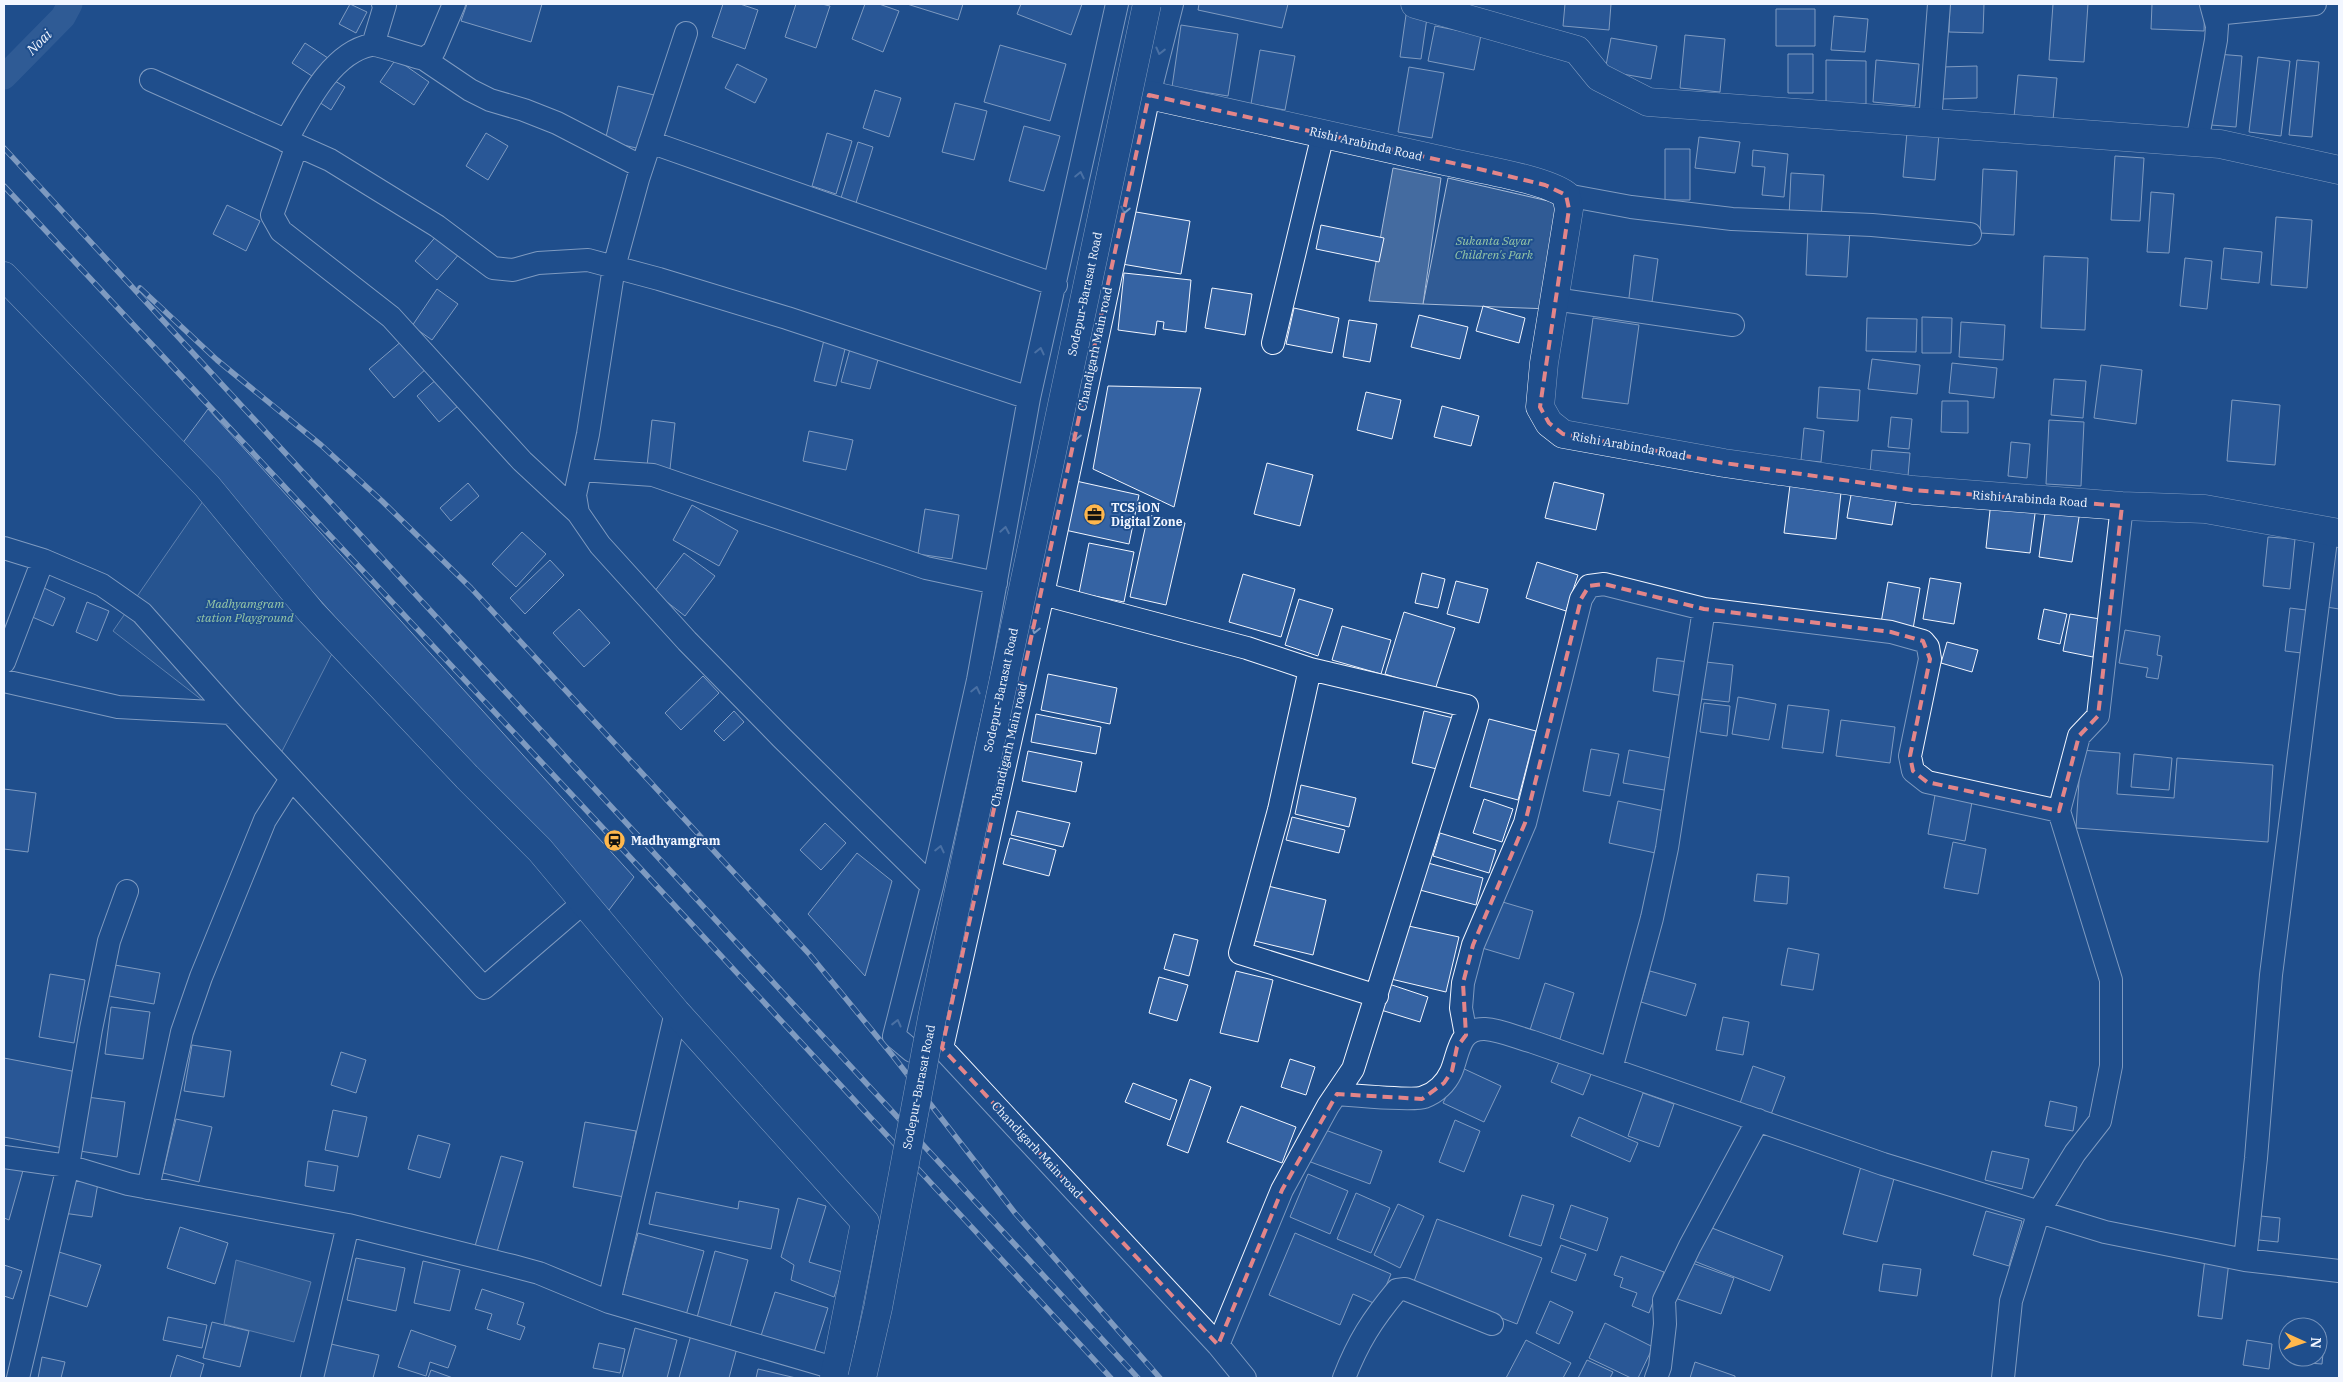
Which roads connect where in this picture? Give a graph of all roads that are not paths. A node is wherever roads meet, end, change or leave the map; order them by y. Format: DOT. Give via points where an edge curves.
graph roads {
  1 [pos="383,4"];
  2 [pos="454,4"];
  3 [pos="1117,4"];
  4 [pos="1147,4"];
  5 [pos="1172,4"];
  6 [pos="1415,4"];
  7 [pos="1939,4"];
  8 [pos="2315,4"];
  9 [pos="2213,9"];
  10 [pos="686,33"];
  11 [pos="373,45"];
  12 [pos="424,59"];
  13 [pos="151,80"];
  14 [pos="1149,95"];
  15 [pos="1930,122"];
  16 [pos="1323,134"];
  17 [pos="650,142"];
  18 [pos="2197,142"];
  19 [pos="292,143"];
  20 [pos="642,167"];
  21 [pos="2339,170"];
  22 [pos="1566,195"];
  23 [pos="1970,234"];
  24 [pos="614,267"];
  25 [pos="4,276"];
  26 [pos="1056,285"];
  27 [pos="1554,299"];
  28 [pos="1733,325"];
  29 [pos="1273,343"];
  30 [pos="1029,398"];
  31 [pos="581,470"];
  32 [pos="2122,506"];
  33 [pos="578,513"];
  34 [pos="2333,533"];
  35 [pos="4,548"];
  36 [pos="43,560"];
  37 [pos="996,583"];
  38 [pos="1043,594"];
  39 [pos="1704,609"];
  40 [pos="4,662"];
  41 [pos="1310,669"];
  42 [pos="4,681"];
  43 [pos="231,713"];
  44 [pos="292,779"];
  45 [pos="2059,811"];
  46 [pos="932,886"];
  47 [pos="127,891"];
  48 [pos="584,902"];
  49 [pos="1377,996"];
  50 [pos="676,1012"];
  51 [pos="1466,1035"];
  52 [pos="942,1048"];
  53 [pos="1611,1069"];
  54 [pos="1337,1094"];
  55 [pos="1758,1120"];
  56 [pos="4,1157"];
  57 [pos="68,1166"];
  58 [pos="148,1188"];
  59 [pos="2039,1211"];
  60 [pos="348,1225"];
  61 [pos="2245,1260"];
  62 [pos="2339,1271"];
  63 [pos="609,1302"];
  64 [pos="1492,1324"];
  65 [pos="1218,1344"];
  66 [pos="835,1374"];
  67 [pos="18,1378"];
  68 [pos="312,1378"];
  69 [pos="862,1378"];
  70 [pos="875,1378"];
  71 [pos="1245,1378"];
  72 [pos="1344,1378"];
  73 [pos="1656,1378"];
  74 [pos="2003,1378"];
  1 -- 11 [label="street"];
  2 -- 12 [label="street" via="434,51"];
  26 -- 3 [label="street, one-way"];
  4 -- 69 [label="street, Sodepur-Barasat Road, bridge" via="934,1008"];
  5 -- 14 [label="street, Chandigarh Main road, one-way"];
  6 -- 15 [label="street" via="1577,50 1599,77 1648,102"];
  7 -- 15 [label="street"];
  8 -- 9 [label="street"];
  9 -- 18 [label="street" via="2216,40"];
  10 -- 17 [label="street"];
  11 -- 12 [label="street"];
  11 -- 19 [label="street" via="348,54 312,94"];
  12 -- 20 [label="street" via="490,100 557,123"];
  13 -- 19 [label="street"];
  14 -- 16 [label="street, Rishi Arabinda Road"];
  14 -- 38 [label="street, Chandigarh Main road, one-way"];
  15 -- 18 [label="street"];
  16 -- 22 [label="street, Rishi Arabinda Road" via="1545,185"];
  16 -- 29 [label="street"];
  17 -- 20 [label="street"];
  17 -- 26 [label="street"];
  18 -- 21 [label="street"];
  19 -- 24 [label="street" via="330,160 437,226 493,268 513,270 538,263 588,260"];
  19 -- 33 [label="street" via="272,214 281,231 391,317 522,461"];
  20 -- 24 [label="street"];
  22 -- 23 [label="street" via="1631,208 1732,219 1872,225"];
  22 -- 27 [label="street, Rishi Arabinda Road" via="1568,209"];
  24 -- 30 [label="street" via="787,318"];
  24 -- 31 [label="street"];
  25 -- 48 [label="street" via="207,486 311,612 540,850"];
  30 -- 26 [label="street, one-way"];
  27 -- 28 [label="street"];
  27 -- 32 [label="street, Rishi Arabinda Road" via="1540,407 1549,423 1563,434 1724,463 1913,490"];
  37 -- 30 [label="street, one-way"];
  31 -- 33 [label="street" via="575,495"];
  31 -- 37 [label="street" via="653,475 926,568"];
  32 -- 34 [label="street, Rishi Arabinda Road" via="2205,509"];
  32 -- 45 [label="street" via="2098,716 2079,736"];
  33 -- 46 [label="street" via="600,545 687,641"];
  34 -- 61 [label="street" via="2271,975"];
  35 -- 36 [label="street"];
  36 -- 40 [label="street"];
  36 -- 43 [label="street" via="102,585 142,613"];
  46 -- 37 [label="street, one-way"];
  38 -- 41 [label="street" via="1247,648"];
  38 -- 52 [label="street, Chandigarh Main road, one-way"];
  39 -- 45 [label="street" via="1892,632 1923,641 1930,659 1910,756 1913,771 1927,782"];
  39 -- 51 [label="street" via="1604,584 1589,586 1581,599 1525,823 1473,946 1463,983 1461,1008"];
  39 -- 53 [label="street" via="1667,848 1652,918"];
  41 -- 49 [label="street" via="1280,810 1240,953"];
  41 -- 49 [label="street" via="1467,706"];
  42 -- 43 [label="street" via="118,707"];
  43 -- 44 [label="street"];
  44 -- 48 [label="street" via="484,988"];
  44 -- 58 [label="street" via="265,820 201,977 182,1032"];
  45 -- 59 [label="street" via="2111,980 2111,1066 2100,1121"];
  52 -- 46 [label="street, one-way" via="912,1051 894,1036"];
  47 -- 57 [label="street" via="109,941"];
  48 -- 50 [label="street"];
  49 -- 54 [label="street" via="1353,1069"];
  50 -- 63 [label="street"];
  50 -- 66 [label="street" via="865,1222"];
  51 -- 53 [label="street" via="1485,1029"];
  51 -- 54 [label="street" via="1457,1047 1452,1071 1444,1083 1422,1099"];
  52 -- 65 [label="street, Chandigarh Main road"];
  53 -- 55 [label="street"];
  54 -- 65 [label="street" via="1282,1190"];
  55 -- 59 [label="street" via="1883,1164"];
  55 -- 73 [label="street" via="1664,1300 1665,1324"];
  56 -- 57 [label="street"];
  57 -- 58 [label="street"];
  57 -- 67 [label="street"];
  58 -- 60 [label="street"];
  59 -- 61 [label="street" via="2105,1232"];
  59 -- 74 [label="street" via="2011,1301"];
  60 -- 63 [label="street" via="539,1273"];
  60 -- 68 [label="street"];
  61 -- 62 [label="street"];
  63 -- 66 [label="street"];
  64 -- 72 [label="street" via="1405,1289 1397,1290 1356,1348"];
  65 -- 71 [label="street, Chandigarh Main road"];
  66 -- 70 [label="street"];
}
